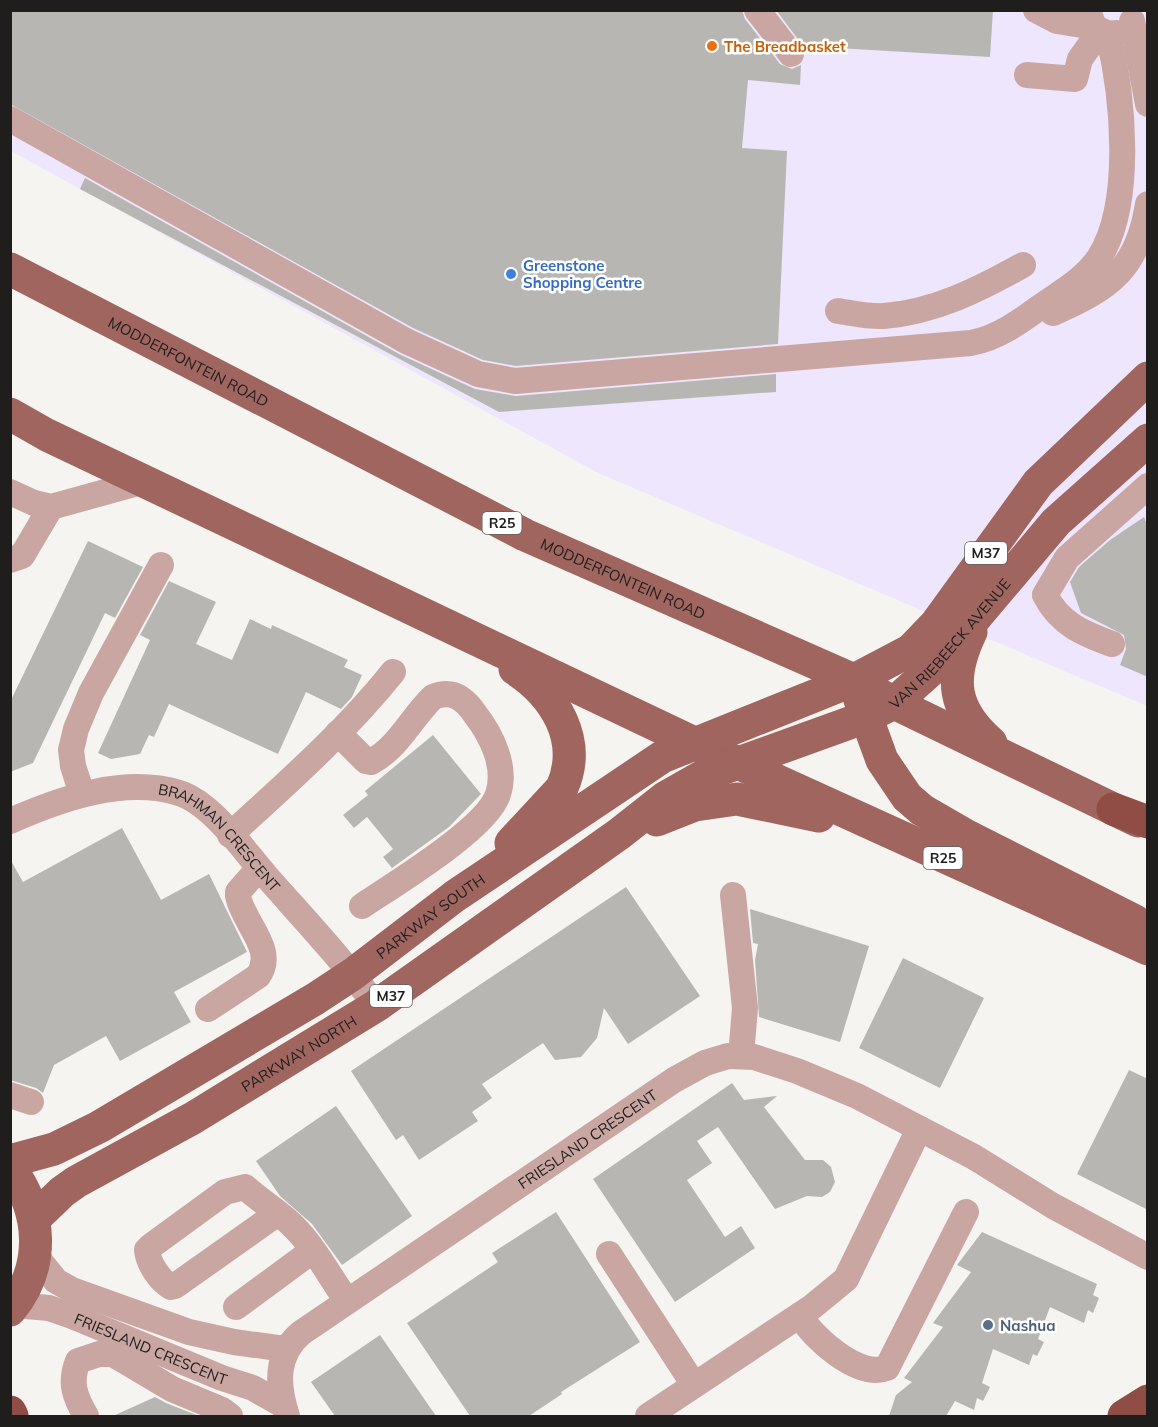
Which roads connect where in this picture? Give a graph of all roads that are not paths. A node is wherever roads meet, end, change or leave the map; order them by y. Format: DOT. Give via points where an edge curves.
graph roads {
  1 [pos="758,10"];
  2 [pos="1047,12"];
  3 [pos="1137,15"];
  4 [pos="1098,26"];
  5 [pos="791,54"];
  6 [pos="1027,75"];
  7 [pos="1148,104"];
  8 [pos="10,118"];
  9 [pos="1148,204"];
  10 [pos="1023,265"];
  11 [pos="10,269"];
  12 [pos="838,311"];
  13 [pos="1023,320"];
  14 [pos="1148,378"];
  15 [pos="10,414"];
  16 [pos="1148,440"];
  17 [pos="145,481"];
  18 [pos="1148,486"];
  19 [pos="10,492"];
  20 [pos="51,507"];
  21 [pos="10,560"];
  22 [pos="161,565"];
  23 [pos="370,588"];
  24 [pos="982,609"];
  25 [pos="1112,644"];
  26 [pos="393,672"];
  27 [pos="854,680"];
  28 [pos="894,703"];
  29 [pos="866,717"];
  30 [pos="338,733"];
  31 [pos="694,743"];
  32 [pos="1004,755"];
  33 [pos="739,764"];
  34 [pos="82,794"];
  35 [pos="1113,809"];
  36 [pos="10,821"];
  37 [pos="1148,824"];
  38 [pos="885,831"];
  39 [pos="619,834"];
  40 [pos="230,835"];
  41 [pos="259,868"];
  42 [pos="733,895"];
  43 [pos="455,896"];
  44 [pos="362,906"];
  45 [pos="1148,927"];
  46 [pos="1148,949"];
  47 [pos="353,974"];
  48 [pos="376,1006"];
  49 [pos="208,1009"];
  50 [pos="741,1056"];
  51 [pos="919,1129"];
  52 [pos="10,1161"];
  53 [pos="10,1168"];
  54 [pos="966,1212"];
  55 [pos="278,1213"];
  56 [pos="35,1218"];
  57 [pos="312,1251"];
  58 [pos="609,1254"];
  59 [pos="35,1255"];
  60 [pos="1148,1257"];
  61 [pos="347,1301"];
  62 [pos="236,1307"];
  63 [pos="13,1308"];
  64 [pos="800,1315"];
  65 [pos="285,1348"];
  66 [pos="694,1386"];
  67 [pos="1148,1401"];
  68 [pos="285,1411"];
  69 [pos="10,1412"];
  70 [pos="12,1416"];
  71 [pos="86,1416"];
  72 [pos="230,1416"];
  73 [pos="648,1416"];
  74 [pos="1124,1416"];
  1 -- 5 [label="street"];
  2 -- 4 [label="street" via="1057,21"];
  3 -- 4 [label="street" via="1122,31"];
  3 -- 7 [label="street"];
  4 -- 6 [label="street" via="1080,59 1075,79"];
  4 -- 13 [label="street" via="1116,74 1121,151 1119,200 1110,237 1083,276"];
  8 -- 13 [label="street" via="406,341 478,374 515,381 971,343"];
  9 -- 13 [label="street" via="1136,251 1108,284 1053,313"];
  10 -- 12 [label="street" via="976,291 926,308 883,316"];
  11 -- 27 [label="main road, MODDERFONTEIN ROAD / R25" via="525,535"];
  14 -- 27 [label="main road, VAN RIEBEECK AVENUE / M37" via="1038,483 925,636 905,654"];
  15 -- 17 [label="main road, R25"];
  16 -- 24 [label="main road, VAN RIEBEECK AVENUE / M37" via="1056,522"];
  17 -- 20 [label="street"];
  17 -- 23 [label="main road, R25"];
  18 -- 25 [label="street" via="1067,558 1045,595 1071,628"];
  19 -- 20 [label="street" via="33,504"];
  20 -- 21 [label="street" via="22,556"];
  22 -- 34 [label="street" via="91,693 76,729 71,750"];
  23 -- 31 [label="main road, R25"];
  23 -- 43 [label="main road" via="525,676 553,703 566,729 569,764 562,788 526,829"];
  24 -- 28 [label="main road, VAN RIEBEECK AVENUE / M37" via="931,670"];
  24 -- 32 [label="main road" via="961,652 957,670 959,700 971,726"];
  26 -- 30 [label="street" via="370,702"];
  27 -- 28 [label="main road, MODDERFONTEIN ROAD / R25"];
  27 -- 29 [label="main road"];
  27 -- 31 [label="main road, PARKWAY SOUTH / M37"];
  28 -- 29 [label="main road, VAN RIEBEECK AVENUE / M37"];
  28 -- 32 [label="main road, MODDERFONTEIN ROAD / R25"];
  29 -- 33 [label="main road, VAN RIEBEECK AVENUE / M37"];
  29 -- 45 [label="main road" via="882,760 907,797 922,810"];
  30 -- 40 [label="street"];
  30 -- 44 [label="street" via="371,762 386,753 434,697 454,695 467,703 478,718 501,770 498,796 481,818 442,851"];
  31 -- 33 [label="main road, R25"];
  31 -- 43 [label="main road, PARKWAY SOUTH / M37" via="647,767"];
  32 -- 35 [label="main road, MODDERFONTEIN ROAD / R25"];
  33 -- 38 [label="main road, R25"];
  33 -- 39 [label="main road, PARKWAY NORTH / M37" via="705,775 666,797"];
  34 -- 36 [label="street, BRAHMAN CRESCENT" via="54,801"];
  34 -- 40 [label="street, BRAHMAN CRESCENT" via="127,789 178,792 201,805"];
  35 -- 37 [label="highway"];
  38 -- 39 [label="main road" via="737,799 695,805"];
  38 -- 46 [label="main road, R25"];
  39 -- 48 [label="main road, PARKWAY NORTH / M37"];
  40 -- 41 [label="street, BRAHMAN CRESCENT"];
  41 -- 47 [label="street, BRAHMAN CRESCENT"];
  41 -- 49 [label="street" via="238,896 265,955 263,969"];
  42 -- 50 [label="street" via="745,1008"];
  43 -- 47 [label="main road, PARKWAY SOUTH / M37"];
  47 -- 48 [label="street, BRAHMAN CRESCENT"];
  47 -- 52 [label="main road, PARKWAY SOUTH / M37" via="99,1127 54,1149"];
  48 -- 56 [label="main road, PARKWAY NORTH / M37" via="193,1119 76,1182"];
  50 -- 51 [label="street, FRIESLAND CRESCENT" via="797,1071 857,1096"];
  50 -- 61 [label="street, FRIESLAND CRESCENT" via="716,1058 674,1080"];
  51 -- 60 [label="street, FRIESLAND CRESCENT"];
  51 -- 64 [label="street" via="846,1279"];
  53 -- 56 [label="main road" via="25,1188"];
  54 -- 64 [label="street" via="887,1368 866,1368 835,1353 806,1327"];
  55 -- 55 [label="street" via="175,1286 165,1284 149,1261 147,1250 151,1246 233,1188 245,1187"];
  55 -- 57 [label="street" via="294,1226"];
  56 -- 59 [label="main road"];
  57 -- 61 [label="street"];
  57 -- 62 [label="street"];
  58 -- 66 [label="street"];
  59 -- 63 [label="main road"];
  59 -- 65 [label="street, FRIESLAND CRESCENT" via="56,1281 72,1290 189,1332"];
  61 -- 65 [label="street, FRIESLAND CRESCENT"];
  63 -- 68 [label="street, FRIESLAND CRESCENT" via="49,1308 72,1316 253,1388"];
  64 -- 66 [label="street"];
  65 -- 68 [label="street, FRIESLAND CRESCENT" via="280,1373"];
  66 -- 73 [label="street"];
  67 -- 74 [label="highway"];
  69 -- 70 [label="highway"];
  71 -- 72 [label="street" via="72,1384 78,1361 113,1354 172,1389"];
}
